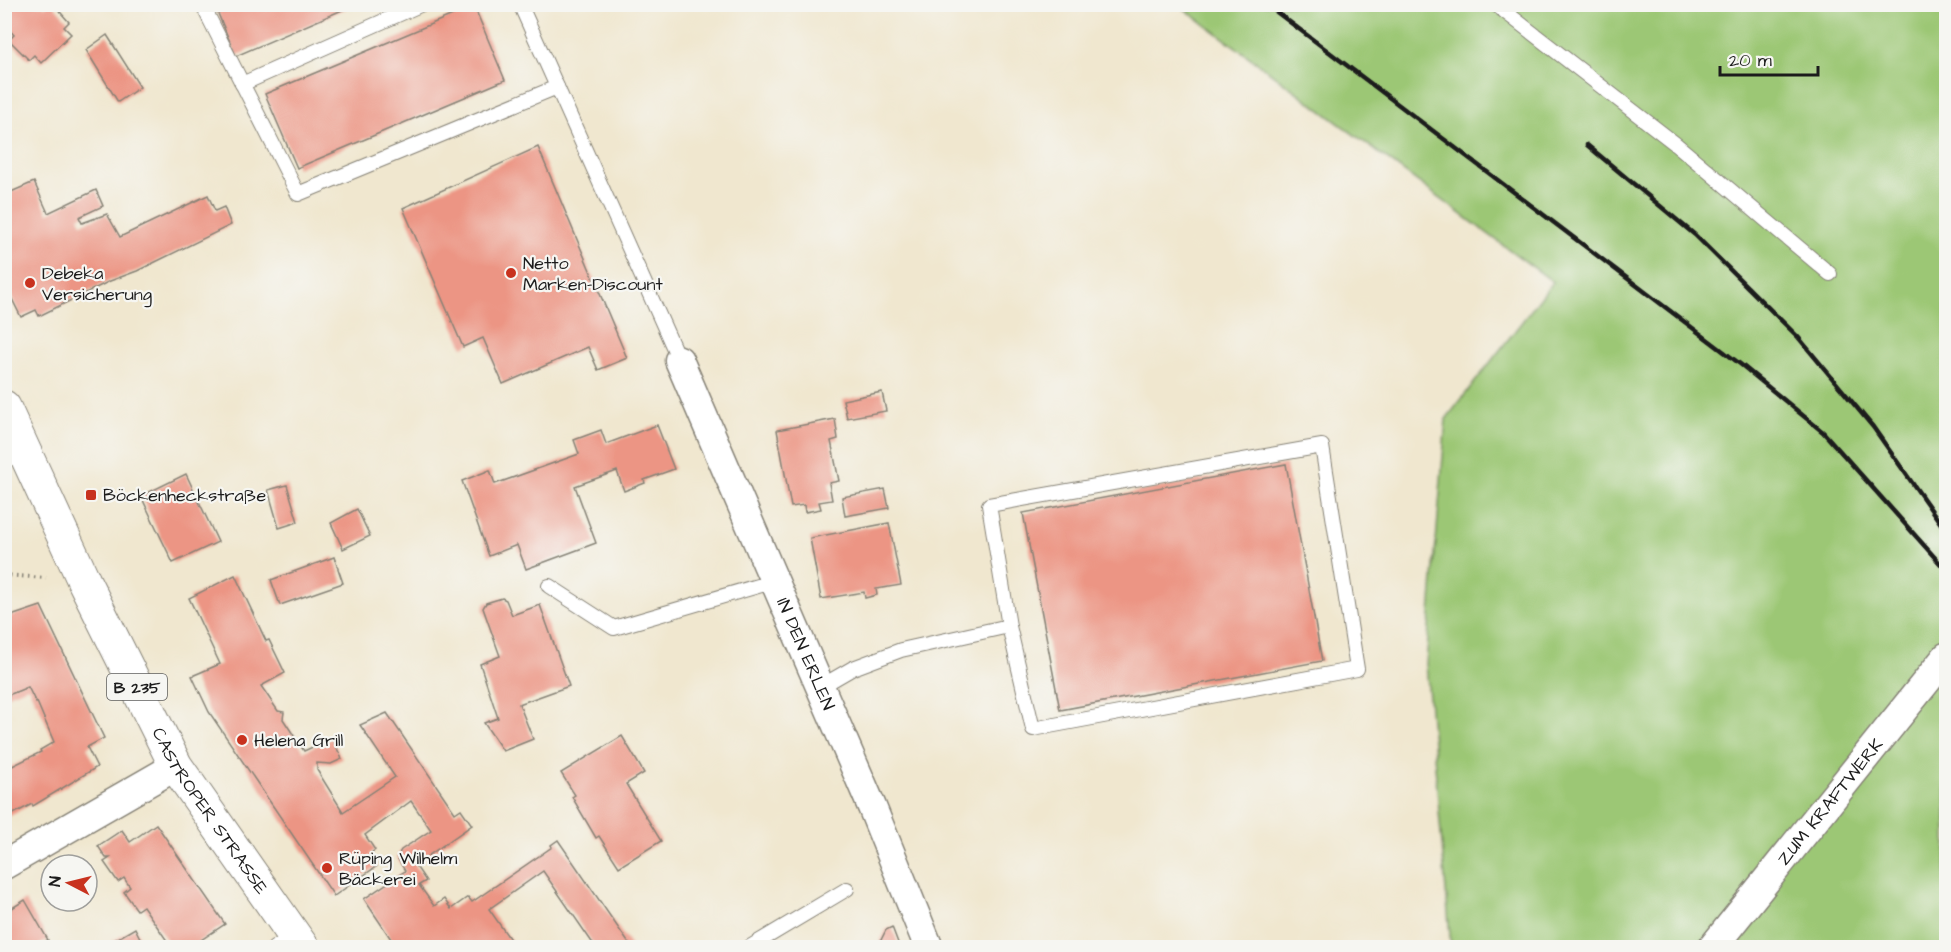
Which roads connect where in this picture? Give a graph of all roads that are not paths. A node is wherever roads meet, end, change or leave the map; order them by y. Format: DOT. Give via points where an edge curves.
graph roads {
  1 [pos="202,4"];
  2 [pos="422,4"];
  3 [pos="520,4"];
  4 [pos="1496,4"];
  5 [pos="242,84"];
  6 [pos="557,87"];
  7 [pos="1830,274"];
  8 [pos="679,360"];
  9 [pos="4,407"];
  10 [pos="775,581"];
  11 [pos="549,586"];
  12 [pos="1009,626"];
  13 [pos="1947,657"];
  14 [pos="820,687"];
  15 [pos="176,766"];
  16 [pos="4,865"];
  17 [pos="847,890"];
  18 [pos="290,944"];
  19 [pos="748,948"];
  20 [pos="929,948"];
  21 [pos="1712,948"];
  1 -- 5 [label="lane"];
  2 -- 5 [label="lane"];
  3 -- 6 [label="lane"];
  4 -- 7 [label="lane" via="1677,145"];
  5 -- 6 [label="lane" via="298,194"];
  6 -- 8 [label="lane"];
  8 -- 10 [label="street, IN DEN ERLEN"];
  9 -- 15 [label="main road, CASTROPER STRASSE / B 235" via="84,581"];
  10 -- 11 [label="lane" via="614,628"];
  10 -- 14 [label="street, IN DEN ERLEN"];
  12 -- 12 [label="lane" via="1033,729 1358,669 1322,446 989,505"];
  12 -- 14 [label="lane" via="901,650 854,668"];
  13 -- 21 [label="street, ZUM KRAFTWERK"];
  14 -- 20 [label="street, IN DEN ERLEN"];
  15 -- 16 [label="street"];
  15 -- 18 [label="main road, CASTROPER STRASSE / B 235"];
  17 -- 19 [label="lane"];
}
